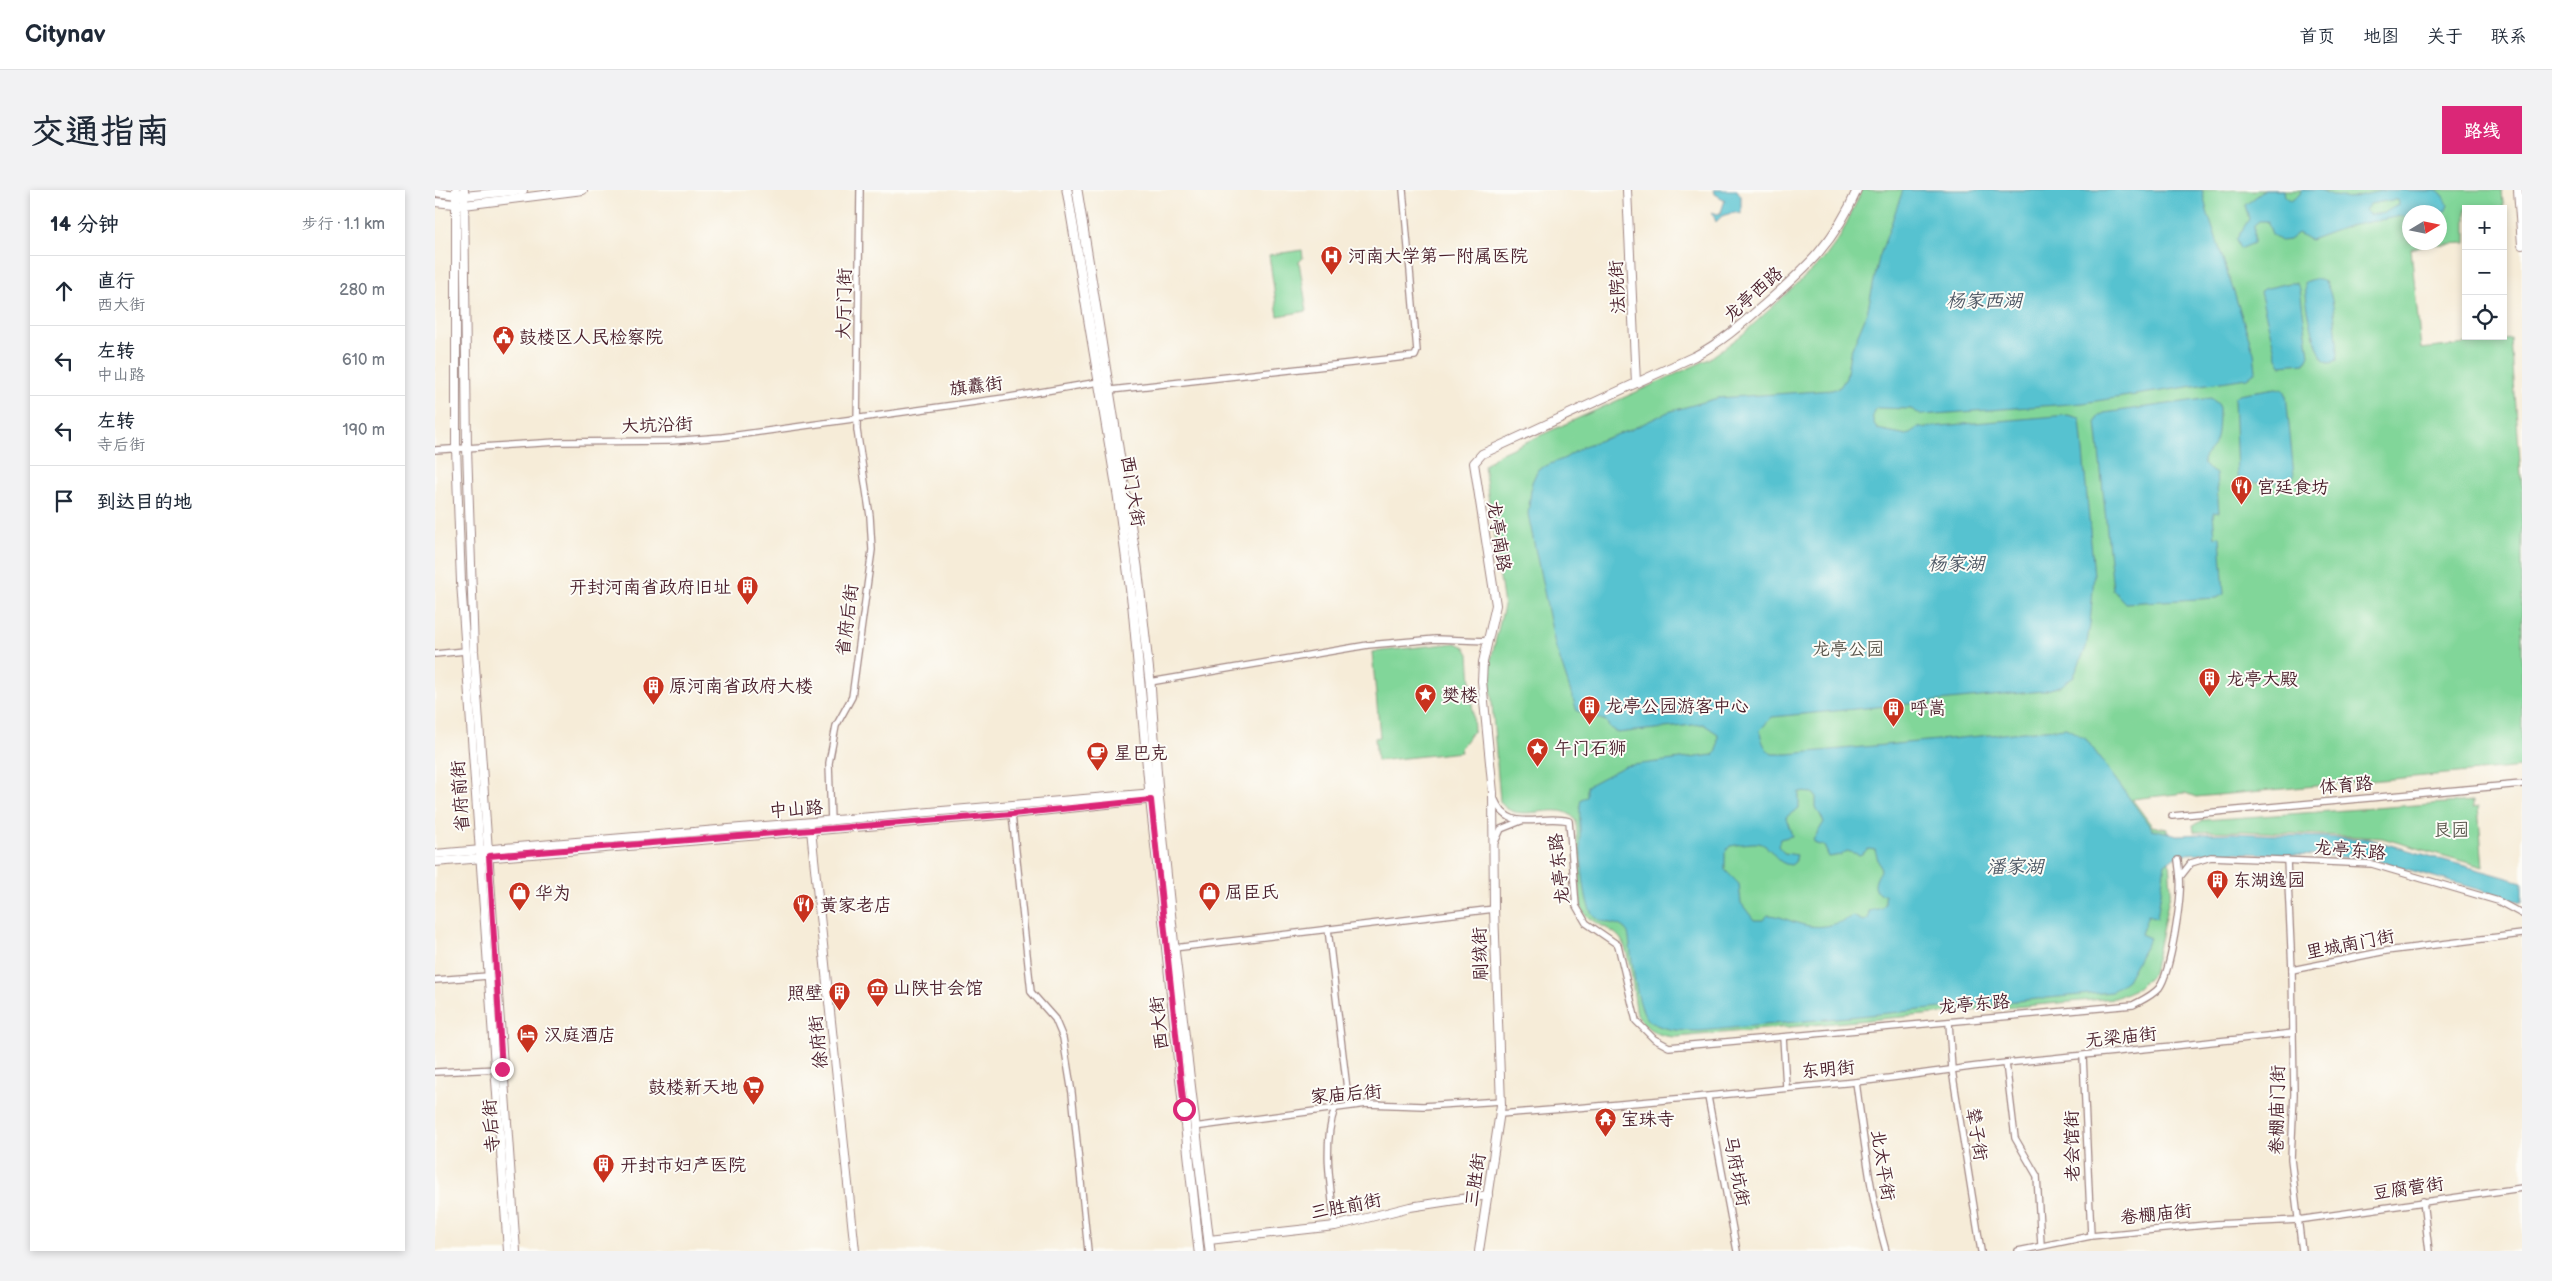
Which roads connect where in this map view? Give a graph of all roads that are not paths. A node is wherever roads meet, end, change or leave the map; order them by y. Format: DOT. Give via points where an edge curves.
graph roads {
  1 [pos="523,190"];
  2 [pos="583,190"];
  3 [pos="860,190"];
  4 [pos="1067,190"];
  5 [pos="1077,190"];
  6 [pos="1403,190"];
  7 [pos="1627,190"];
  8 [pos="1857,190"];
  9 [pos="2518,190"];
  10 [pos="435,192"];
  11 [pos="460,193"];
  12 [pos="435,202"];
  13 [pos="460,205"];
  14 [pos="2522,245"];
  15 [pos="1099,382"];
  16 [pos="1636,383"];
  17 [pos="1111,390"];
  18 [pos="857,418"];
  19 [pos="456,448"];
  20 [pos="467,448"];
  21 [pos="435,450"];
  22 [pos="1488,641"];
  23 [pos="465,651"];
  24 [pos="435,654"];
  25 [pos="1151,682"];
  26 [pos="2522,784"];
  27 [pos="1493,794"];
  28 [pos="1154,796"];
  29 [pos="1012,814"];
  30 [pos="2172,816"];
  31 [pos="1521,821"];
  32 [pos="831,822"];
  33 [pos="811,830"];
  34 [pos="1493,844"];
  35 [pos="480,853"];
  36 [pos="489,853"];
  37 [pos="435,854"];
  38 [pos="2178,860"];
  39 [pos="2287,860"];
  40 [pos="435,862"];
  41 [pos="2180,877"];
  42 [pos="1494,908"];
  43 [pos="2522,914"];
  44 [pos="1328,929"];
  45 [pos="2522,934"];
  46 [pos="1174,948"];
  47 [pos="2292,970"];
  48 [pos="488,976"];
  49 [pos="435,980"];
  50 [pos="1949,1022"];
  51 [pos="2293,1033"];
  52 [pos="1783,1037"];
  53 [pos="2083,1056"];
  54 [pos="2006,1063"];
  55 [pos="498,1069"];
  56 [pos="1952,1070"];
  57 [pos="435,1072"];
  58 [pos="1856,1082"];
  59 [pos="1785,1087"];
  60 [pos="1708,1097"];
  61 [pos="1501,1101"];
  62 [pos="1349,1106"];
  63 [pos="1335,1108"];
  64 [pos="1500,1114"];
  65 [pos="1194,1127"];
  66 [pos="2522,1188"];
  67 [pos="1488,1195"];
  68 [pos="2423,1201"];
  69 [pos="2297,1220"];
  70 [pos="1335,1226"];
  71 [pos="2091,1236"];
  72 [pos="1209,1240"];
  73 [pos="2041,1245"];
  74 [pos="1199,1247"];
  75 [pos="508,1251"];
  76 [pos="516,1251"];
  77 [pos="855,1251"];
  78 [pos="1088,1251"];
  79 [pos="1210,1251"];
  80 [pos="1479,1251"];
  81 [pos="1737,1251"];
  82 [pos="1886,1251"];
  83 [pos="1981,1251"];
  84 [pos="2018,1251"];
  85 [pos="2302,1251"];
  86 [pos="2429,1251"];
  1 -- 11 [label="street"];
  2 -- 13 [label="street"];
  3 -- 18 [label="street, 大厅门街"];
  4 -- 15 [label="main road, 西门大街"];
  5 -- 17 [label="main road, 西门大街"];
  6 -- 17 [label="street" via="1415,356"];
  7 -- 16 [label="street, 法院街"];
  8 -- 16 [label="street, 龙亭西路" via="1843,219 1821,251 1737,329 1711,348"];
  9 -- 14 [label="street"];
  10 -- 11 [label="street"];
  11 -- 13 [label="street"];
  12 -- 13 [label="street"];
  13 -- 19 [label="street, 省府前街"];
  13 -- 20 [label="street, 省府前街"];
  15 -- 18 [label="street, 旗纛街"];
  15 -- 28 [label="main road, 西门大街" via="1118,495"];
  16 -- 22 [label="street, 龙亭南路" via="1482,454 1476,460 1474,473 1496,605"];
  17 -- 25 [label="main road, 西门大街"];
  18 -- 20 [label="street, 大坑沿街" via="723,437"];
  18 -- 32 [label="street, 省府后街" via="870,516 871,550 852,697 836,726 829,763"];
  19 -- 20 [label="street, 大坑沿街"];
  19 -- 21 [label="street, 大坑沿街"];
  19 -- 23 [label="street, 省府前街"];
  20 -- 36 [label="street, 省府前街" via="471,582"];
  22 -- 25 [label="street" via="1436,639 1368,645"];
  22 -- 27 [label="street, 龙亭南路" via="1482,681"];
  23 -- 24 [label="street"];
  23 -- 35 [label="street, 省府前街"];
  25 -- 28 [label="main road, 西门大街"];
  26 -- 30 [label="street, 体育路"];
  27 -- 31 [label="street" via="1504,814"];
  27 -- 34 [label="street, 刷绒街"];
  28 -- 29 [label="street, 中山路"];
  28 -- 32 [label="street, 中山路"];
  28 -- 46 [label="main road, 西大街"];
  28 -- 74 [label="main road, 西大街"];
  29 -- 33 [label="street, 中山路"];
  29 -- 78 [label="street" via="1031,992 1055,1019 1063,1038 1072,1093"];
  31 -- 34 [label="street" via="1501,830"];
  31 -- 52 [label="street, 龙亭东路" via="1569,821 1576,906 1586,923 1618,945 1636,1020 1654,1039 1676,1047"];
  32 -- 36 [label="street, 中山路"];
  33 -- 36 [label="street, 中山路"];
  33 -- 77 [label="street, 徐府街"];
  34 -- 42 [label="street, 刷绒街"];
  35 -- 36 [label="street, 中山路"];
  35 -- 37 [label="street, 中山路"];
  35 -- 40 [label="street, 中山路"];
  35 -- 48 [label="street, 寺后街"];
  36 -- 55 [label="street, 寺后街"];
  38 -- 41 [label="street"];
  39 -- 41 [label="street, 龙亭东路" via="2211,857 2191,863"];
  39 -- 43 [label="street, 龙亭东路" via="2384,866 2497,900"];
  39 -- 47 [label="street, 里城南门街"];
  41 -- 50 [label="street, 龙亭东路" via="2182,894 2161,986 2145,999 2133,1005"];
  42 -- 44 [label="street"];
  42 -- 61 [label="street, 刷绒街"];
  44 -- 46 [label="street"];
  44 -- 62 [label="street"];
  45 -- 47 [label="street, 里城南门街" via="2386,951"];
  46 -- 65 [label="main road, 西大街"];
  47 -- 51 [label="street, 卷棚庙门街"];
  48 -- 49 [label="street"];
  48 -- 55 [label="street, 寺后街"];
  50 -- 52 [label="street, 龙亭东路"];
  50 -- 56 [label="street, 辇子街"];
  51 -- 53 [label="street, 无梁庙街"];
  51 -- 69 [label="street, 卷棚庙门街" via="2291,1159"];
  52 -- 59 [label="street"];
  53 -- 54 [label="street, 无梁庙街"];
  53 -- 71 [label="street, 老会馆街"];
  54 -- 56 [label="street, 无梁庙街"];
  54 -- 73 [label="street" via="2015,1138 2037,1176"];
  55 -- 57 [label="street"];
  55 -- 75 [label="street, 寺后街"];
  55 -- 76 [label="street, 寺后街"];
  56 -- 58 [label="street, 东明街"];
  56 -- 83 [label="street, 辇子街"];
  58 -- 59 [label="street, 东明街"];
  58 -- 82 [label="street, 北太平街" via="1871,1188"];
  59 -- 60 [label="street, 东明街"];
  60 -- 64 [label="street, 东明街"];
  60 -- 81 [label="street, 马府坑街"];
  61 -- 62 [label="street, 家庙后街"];
  61 -- 64 [label="street, 刷绒街"];
  62 -- 63 [label="street, 家庙后街"];
  63 -- 65 [label="street, 家庙后街"];
  63 -- 70 [label="street" via="1329,1145"];
  64 -- 67 [label="street, 三胜街"];
  65 -- 72 [label="main road, 西大街"];
  66 -- 68 [label="street, 豆腐营街"];
  67 -- 70 [label="street, 三胜前街" via="1419,1206"];
  67 -- 80 [label="street, 三胜街"];
  68 -- 69 [label="street, 豆腐营街"];
  68 -- 86 [label="street"];
  69 -- 71 [label="street, 卷棚庙街"];
  69 -- 85 [label="street, 卷棚庙门街"];
  70 -- 72 [label="street, 三胜前街"];
  71 -- 73 [label="street, 卷棚庙街"];
  72 -- 79 [label="main road, 西大街"];
  73 -- 84 [label="street, 卷棚庙街"];
}
